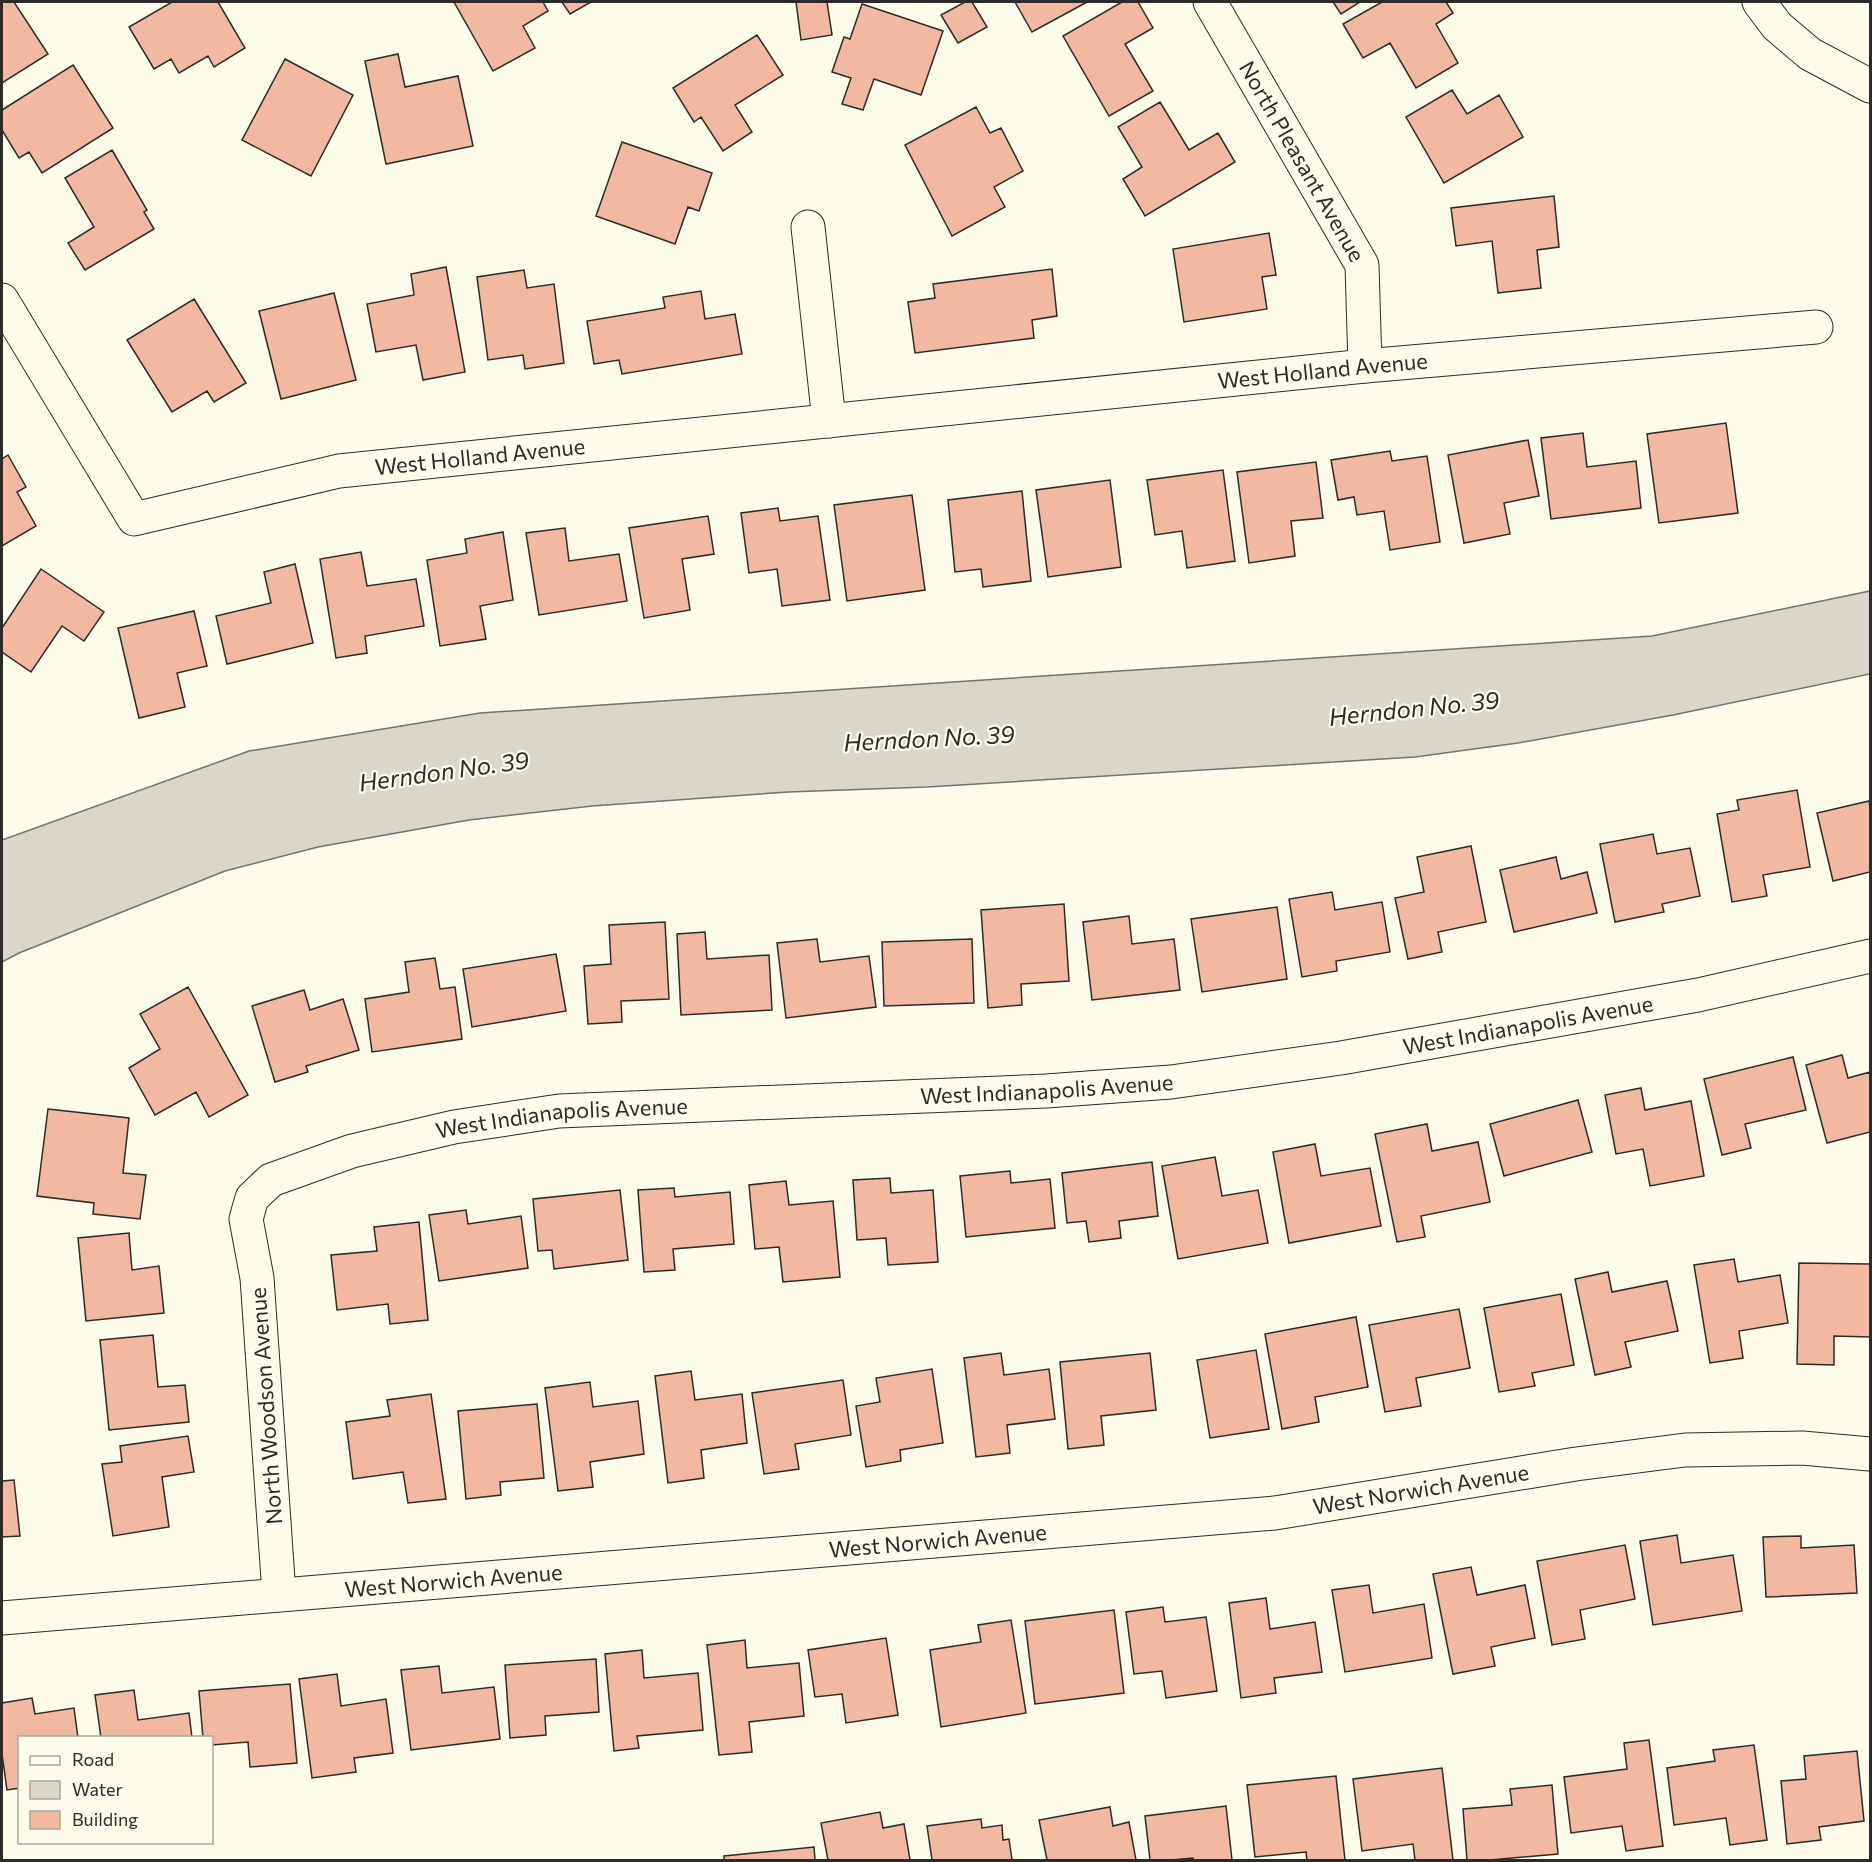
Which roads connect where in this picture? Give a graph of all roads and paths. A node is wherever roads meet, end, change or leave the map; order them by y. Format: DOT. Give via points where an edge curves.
graph roads {
  1 [pos="1210,2"];
  2 [pos="1758,2"];
  3 [pos="1870,86"];
  4 [pos="808,227"];
  5 [pos="2,300"];
  6 [pos="1816,327"];
  7 [pos="1365,366"];
  8 [pos="829,421"];
  9 [pos="1870,956"];
  10 [pos="246,1219"];
  11 [pos="1870,1454"];
  12 [pos="279,1594"];
  13 [pos="2,1618"];
  1 -- 7 [label="street, North Pleasant Avenue" via="1362,265"];
  2 -- 3 [label="street" via="1777,26 1810,54"];
  4 -- 8 [label="street"];
  5 -- 8 [label="street, West Holland Avenue" via="134,519 339,471"];
  6 -- 7 [label="street, West Holland Avenue"];
  7 -- 8 [label="street, West Holland Avenue"];
  9 -- 10 [label="street, West Indianapolis Avenue" via="1687,997 1341,1058 1171,1082 1034,1092 559,1111 454,1126 352,1151 271,1180 252,1198"];
  10 -- 12 [label="street, North Woodson Avenue" via="257,1278"];
  11 -- 12 [label="street, West Norwich Avenue" via="1802,1448 1684,1450 1275,1513"];
  12 -- 13 [label="street, West Norwich Avenue"];
}
